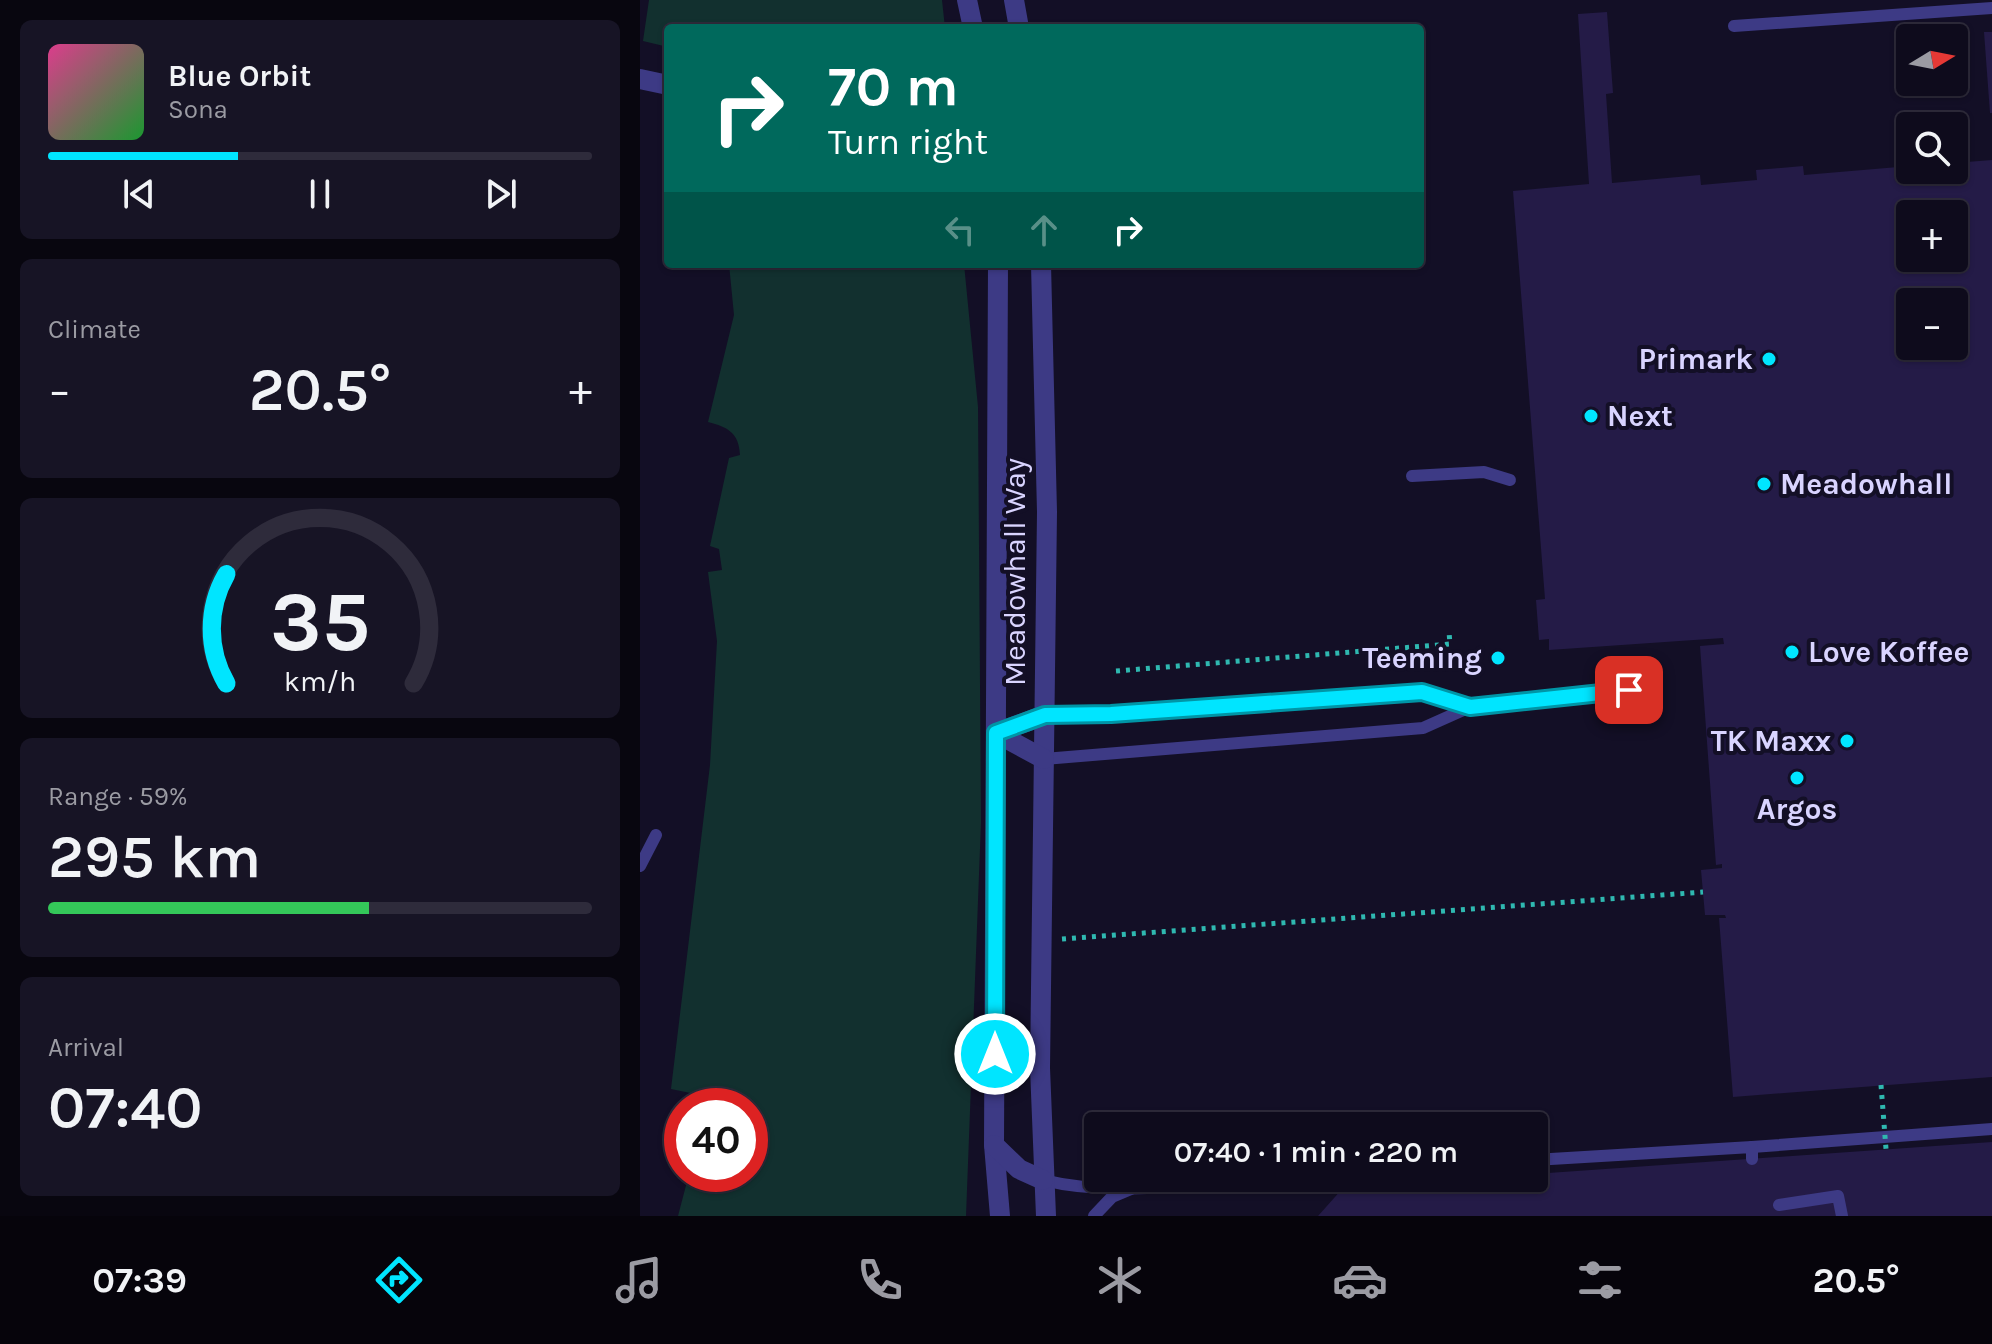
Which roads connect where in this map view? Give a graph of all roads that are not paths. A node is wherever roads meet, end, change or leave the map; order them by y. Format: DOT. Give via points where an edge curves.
graph roads {
  1 [pos="967,0"];
  2 [pos="1014,0"];
  3 [pos="1992,8"];
  4 [pos="972,24"];
  5 [pos="1018,24"];
  6 [pos="1734,26"];
  7 [pos="640,79"];
  8 [pos="664,84"];
  9 [pos="998,268"];
  10 [pos="1041,268"];
  11 [pos="1412,476"];
  12 [pos="1510,480"];
  13 [pos="1657,688"];
  14 [pos="1470,707"];
  15 [pos="1045,715"];
  16 [pos="996,733"];
  17 [pos="1044,759"];
  18 [pos="656,835"];
  19 [pos="640,866"];
  20 [pos="1992,1129"];
  21 [pos="994,1145"];
  22 [pos="1548,1160"];
  23 [pos="1043,1180"];
  24 [pos="1084,1186"];
  25 [pos="1125,1192"];
  26 [pos="1779,1205"];
  27 [pos="1000,1216"];
  28 [pos="1046,1216"];
  29 [pos="1094,1216"];
  30 [pos="1842,1216"];
  1 -- 4 [label="street"];
  2 -- 5 [label="street"];
  3 -- 6 [label="lane"];
  7 -- 8 [label="street"];
  9 -- 16 [label="street, Meadowhall Way"];
  10 -- 15 [label="street, Meadowhall Way"];
  11 -- 12 [label="lane" via="1484,472"];
  13 -- 14 [label="lane"];
  14 -- 15 [label="lane" via="1422,692"];
  14 -- 17 [label="lane" via="1423,728"];
  15 -- 16 [label="street"];
  15 -- 17 [label="street, Meadowhall Way"];
  16 -- 17 [label="street"];
  16 -- 21 [label="street, Meadowhall Way"];
  17 -- 23 [label="street, Meadowhall Way"];
  18 -- 19 [label="lane"];
  20 -- 22 [label="lane" via="1752,1153"];
  21 -- 23 [label="street" via="1019,1169"];
  21 -- 27 [label="street, Meadowhall Way"];
  23 -- 24 [label="lane"];
  23 -- 28 [label="street, Meadowhall Way"];
  25 -- 29 [label="lane" via="1112,1197"];
  26 -- 30 [label="lane" via="1838,1196"];
}
